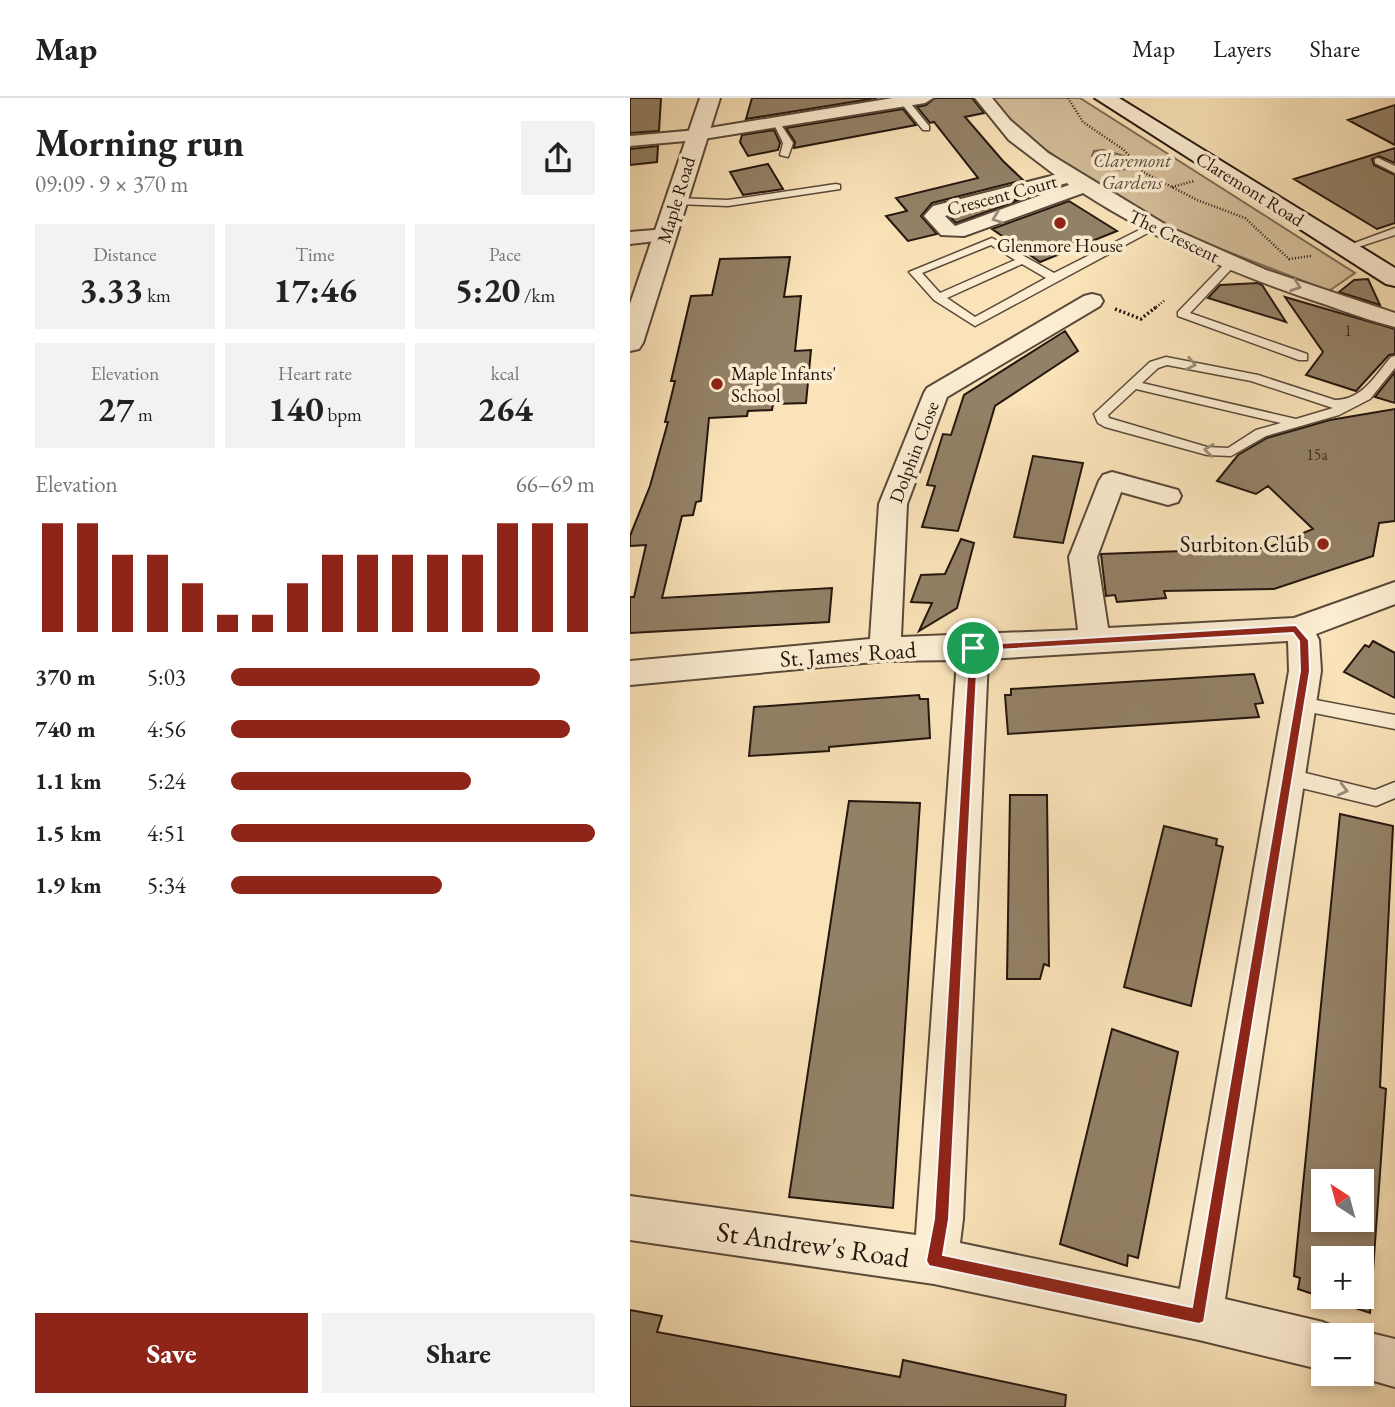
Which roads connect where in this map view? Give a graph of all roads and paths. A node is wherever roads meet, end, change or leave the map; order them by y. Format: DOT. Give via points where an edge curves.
graph roads {
  1 [pos="710,98"];
  2 [pos="925,98"];
  3 [pos="983,98"];
  4 [pos="1068,98"];
  5 [pos="1105,98"];
  6 [pos="914,99"];
  7 [pos="775,122"];
  8 [pos="926,128"];
  9 [pos="696,135"];
  10 [pos="630,141"];
  11 [pos="785,155"];
  12 [pos="1378,161"];
  13 [pos="1395,170"];
  14 [pos="1077,182"];
  15 [pos="836,187"];
  16 [pos="676,201"];
  17 [pos="1151,227"];
  18 [pos="1395,231"];
  19 [pos="666,235"];
  20 [pos="630,238"];
  21 [pos="1346,248"];
  22 [pos="1023,260"];
  23 [pos="1224,261"];
  24 [pos="1054,278"];
  25 [pos="1395,279"];
  26 [pos="1309,290"];
  27 [pos="938,298"];
  28 [pos="1092,301"];
  29 [pos="636,308"];
  30 [pos="1395,320"];
  31 [pos="630,343"];
  32 [pos="1303,356"];
  33 [pos="1393,367"];
  34 [pos="1132,384"];
  35 [pos="1351,404"];
  36 [pos="1294,422"];
  37 [pos="1168,496"];
  38 [pos="1395,593"];
  39 [pos="1296,629"];
  40 [pos="1095,641"];
  41 [pos="973,648"];
  42 [pos="885,649"];
  43 [pos="630,673"];
  44 [pos="1300,704"];
  45 [pos="1395,722"];
  46 [pos="1289,777"];
  47 [pos="1395,790"];
  48 [pos="630,1218"];
  49 [pos="934,1261"];
  50 [pos="1199,1316"];
  51 [pos="1311,1343"];
  52 [pos="1374,1358"];
  53 [pos="1395,1363"];
  1 -- 9 [label="street, Maple Road"];
  2 -- 6 [label="street"];
  3 -- 14 [label="street, The Crescent" via="1032,150"];
  4 -- 26 [label="path" via="1083,122 1124,150 1143,172 1245,218 1289,260"];
  5 -- 21 [label="street, Claremont Road"];
  6 -- 7 [label="street"];
  6 -- 8 [label="lane"];
  7 -- 9 [label="street"];
  7 -- 11 [label="lane" via="788,143"];
  9 -- 10 [label="street"];
  9 -- 16 [label="street, Maple Road"];
  12 -- 13 [label="lane"];
  14 -- 14 [label="street, Crescent Court, one-way" via="957,232 948,231 934,216 940,210"];
  14 -- 17 [label="street, The Crescent"];
  15 -- 16 [label="lane" via="728,203"];
  16 -- 19 [label="street, Maple Road"];
  17 -- 23 [label="street, The Crescent"];
  17 -- 24 [label="lane"];
  18 -- 21 [label="lane"];
  19 -- 20 [label="street"];
  19 -- 29 [label="street, Maple Road"];
  21 -- 25 [label="street, Claremont Road"];
  22 -- 24 [label="lane"];
  22 -- 27 [label="lane"];
  22 -- 27 [label="lane" via="992,242 915,271"];
  23 -- 26 [label="street, The Crescent, one-way"];
  23 -- 28 [label="path" via="1141,319"];
  23 -- 32 [label="lane" via="1182,314"];
  24 -- 27 [label="lane" via="975,322"];
  26 -- 30 [label="street, The Crescent"];
  28 -- 42 [label="street, Dolphin Close" via="936,393 893,503"];
  29 -- 31 [label="street, Maple Road"];
  33 -- 35 [label="lane"];
  34 -- 35 [label="lane, one-way" via="1154,365 1180,362 1254,378 1334,404"];
  34 -- 36 [label="lane"];
  36 -- 34 [label="lane, one-way" via="1261,433 1231,452 1207,451 1103,420 1101,414"];
  35 -- 36 [label="lane"];
  37 -- 40 [label="street" via="1112,481 1083,557"];
  38 -- 39 [label="street, St. James' Road"];
  39 -- 40 [label="street, St. James' Road"];
  39 -- 44 [label="street" via="1304,640"];
  40 -- 41 [label="street, St. James' Road"];
  41 -- 42 [label="street, St. James' Road"];
  41 -- 49 [label="street" via="941,1219"];
  42 -- 43 [label="street, St. James' Road"];
  44 -- 45 [label="lane"];
  44 -- 46 [label="street"];
  46 -- 47 [label="lane, one-way" via="1376,799"];
  46 -- 50 [label="street"];
  48 -- 49 [label="street, St Andrew's Road"];
  49 -- 50 [label="street, St Andrew's Road"];
  50 -- 51 [label="street, St Andrew's Road"];
  52 -- 53 [label="street"];
}
